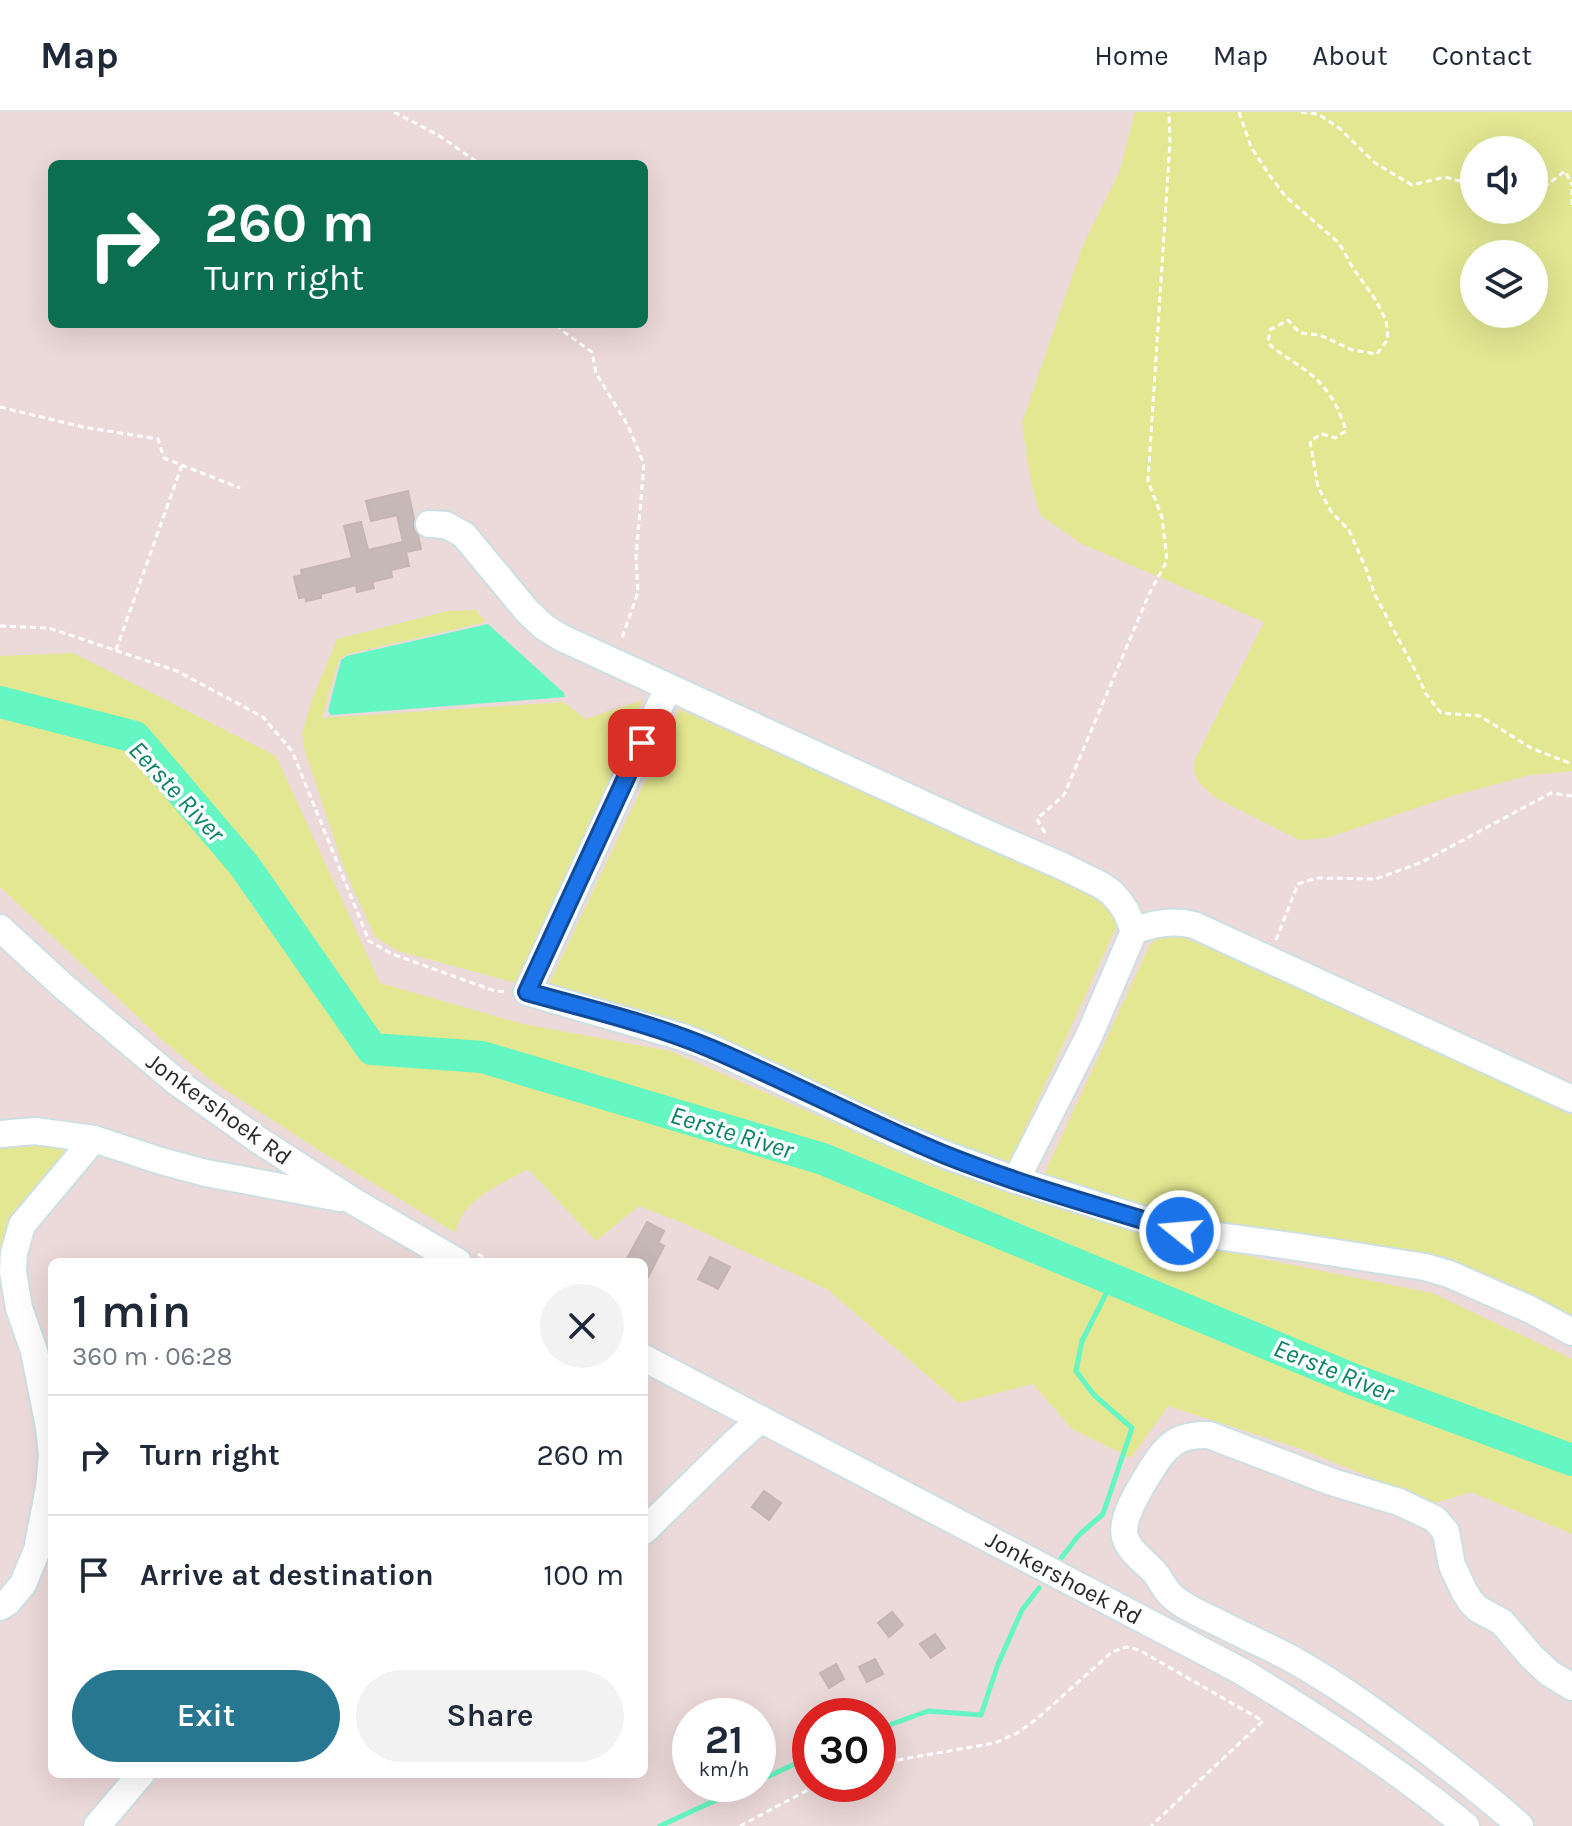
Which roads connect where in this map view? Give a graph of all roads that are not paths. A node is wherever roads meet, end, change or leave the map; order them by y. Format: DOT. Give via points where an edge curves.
graph roads {
  1 [pos="429,524"];
  2 [pos="668,688"];
  3 [pos="0,928"];
  4 [pos="1134,931"];
  5 [pos="1572,1099"];
  6 [pos="0,1134"];
  7 [pos="94,1139"];
  8 [pos="1016,1180"];
  9 [pos="353,1201"];
  10 [pos="451,1258"];
  11 [pos="1572,1332"];
  12 [pos="648,1360"];
  13 [pos="761,1419"];
  14 [pos="48,1422"];
  15 [pos="48,1493"];
  16 [pos="648,1527"];
  17 [pos="0,1607"];
  18 [pos="1572,1687"];
  19 [pos="138,1778"];
  20 [pos="97,1826"];
  21 [pos="1466,1826"];
  22 [pos="1520,1826"];
  1 -- 2 [label="street" via="446,525 464,535 544,627"];
  2 -- 4 [label="street" via="1062,866 1111,892"];
  2 -- 8 [label="street" via="527,992 682,1037 897,1135"];
  3 -- 9 [label="street, Jonkershoek Rd" via="178,1083"];
  4 -- 5 [label="street" via="1179,921 1194,925"];
  4 -- 8 [label="street" via="1089,1036"];
  6 -- 7 [label="street" via="35,1131"];
  7 -- 9 [label="street" via="206,1173"];
  7 -- 14 [label="street" via="22,1225 14,1253 19,1308"];
  8 -- 11 [label="street" via="1180,1231 1425,1267"];
  9 -- 10 [label="street, Jonkershoek Rd"];
  12 -- 13 [label="street, Jonkershoek Rd"];
  13 -- 16 [label="street"];
  13 -- 21 [label="street, Jonkershoek Rd" via="1241,1671 1309,1711"];
  15 -- 17 [label="street" via="37,1550 23,1584"];
  18 -- 22 [label="street" via="1549,1673 1502,1622 1478,1609 1452,1565 1442,1526 1399,1502 1209,1435 1193,1434 1160,1455 1125,1521 1127,1543 1175,1599 1346,1693 1473,1785"];
  19 -- 20 [label="street"];
}
